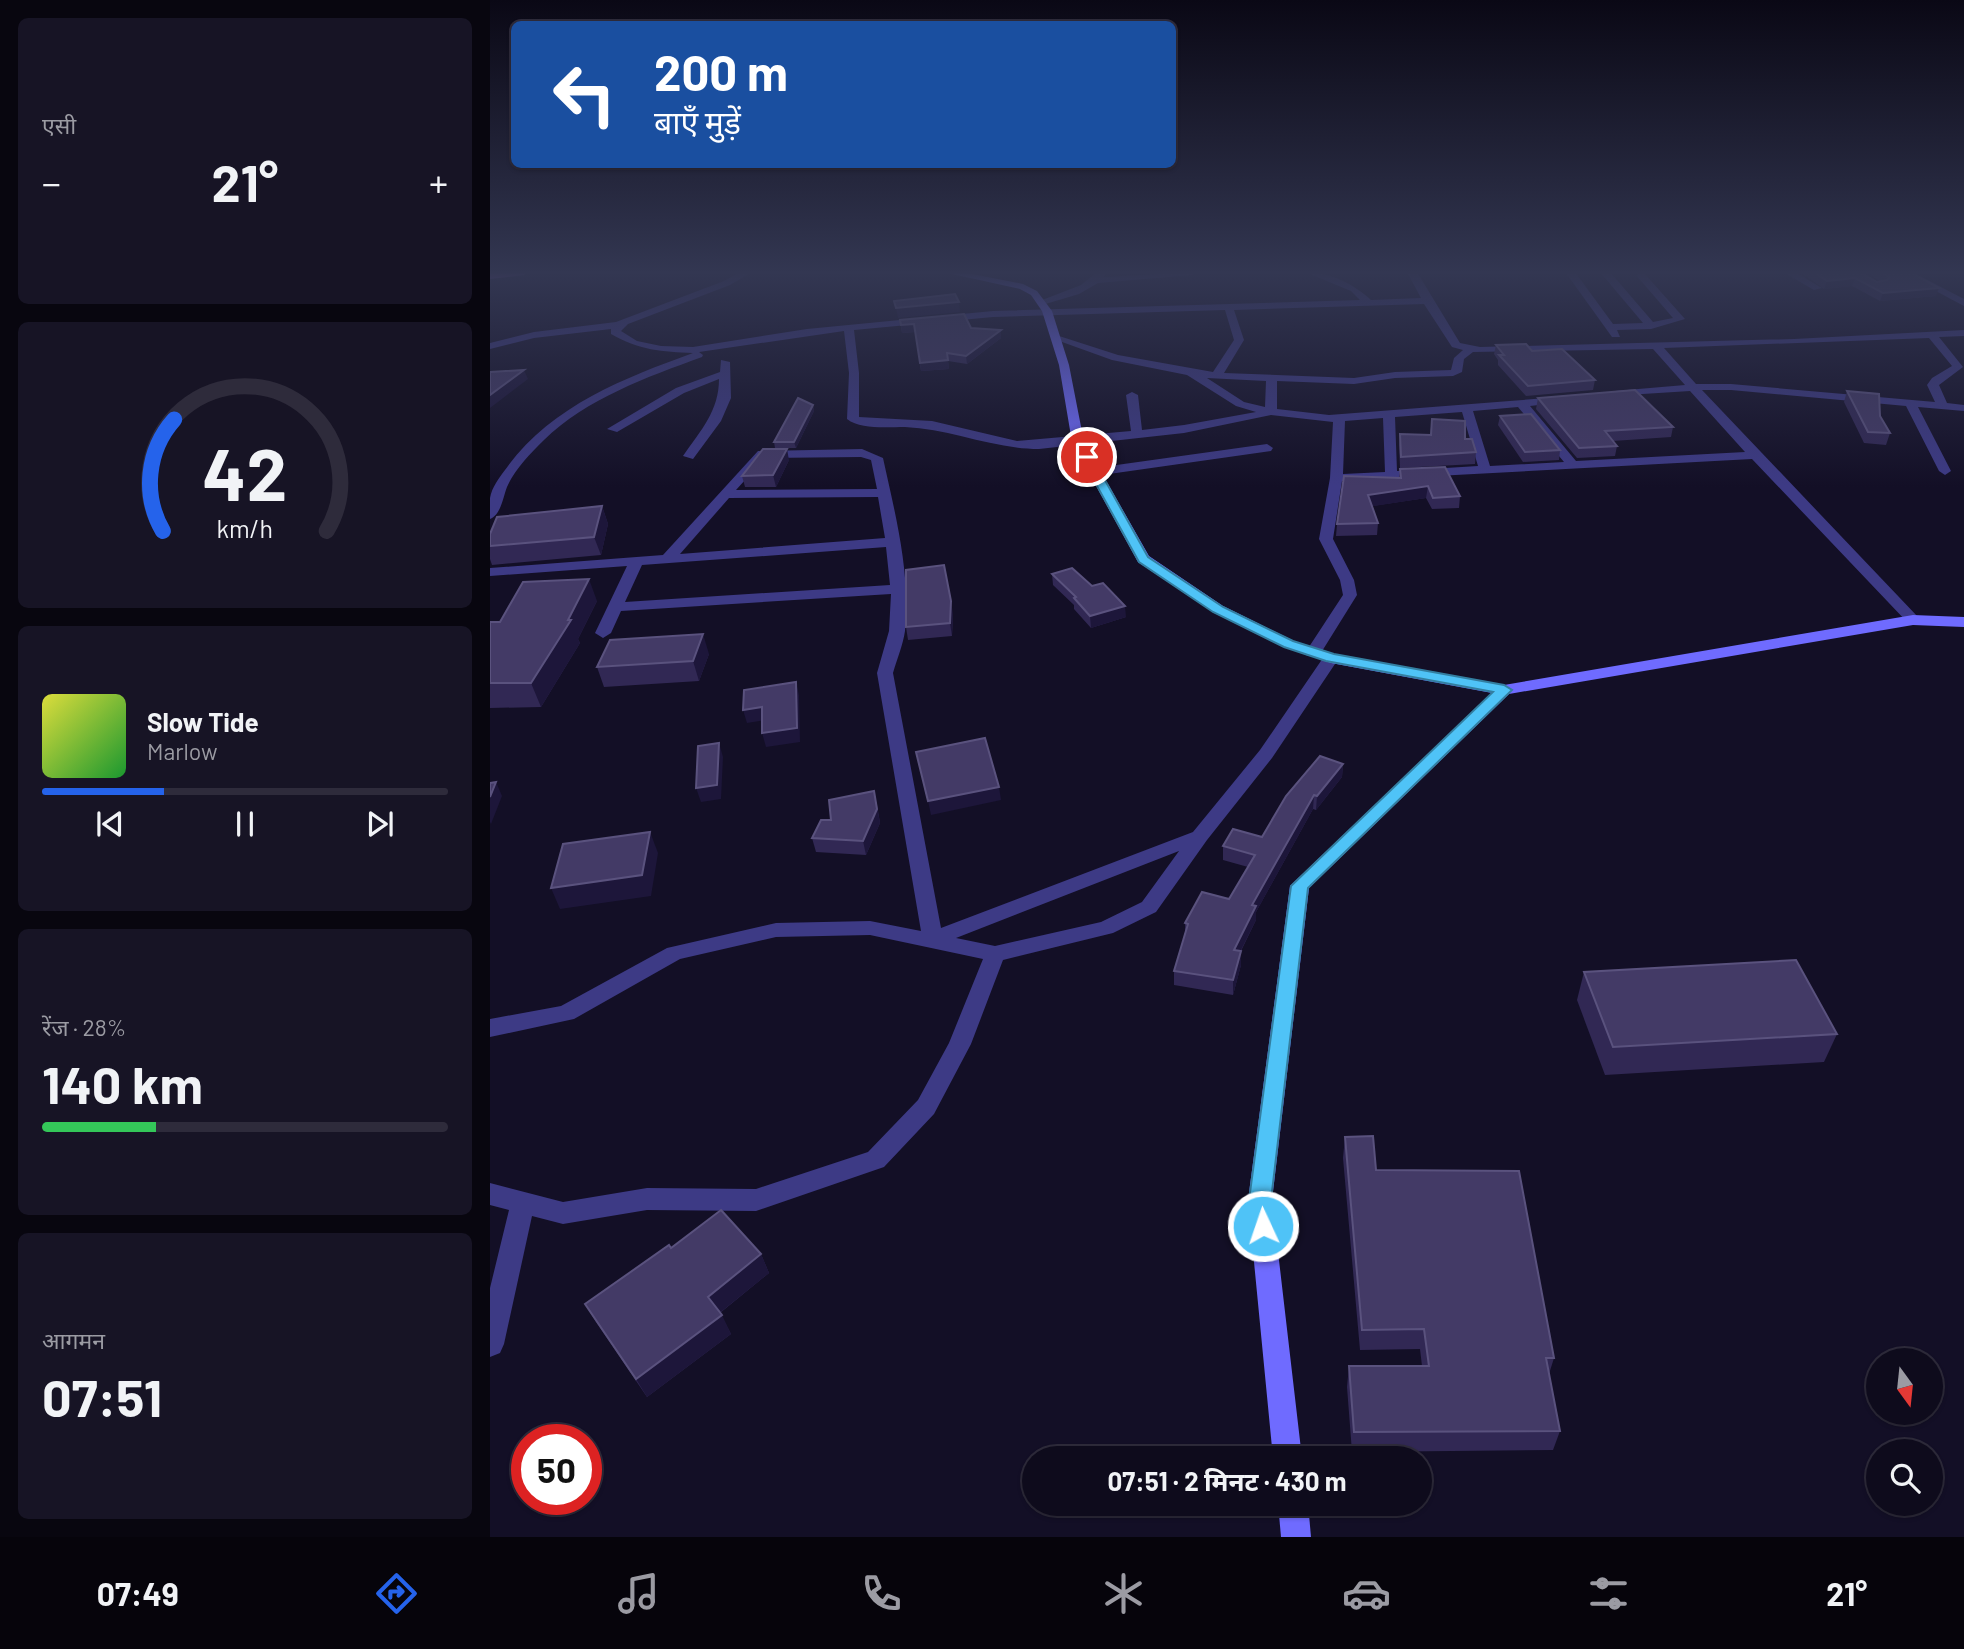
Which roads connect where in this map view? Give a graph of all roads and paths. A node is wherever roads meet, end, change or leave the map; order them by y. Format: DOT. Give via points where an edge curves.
graph roads {
  1 [pos="638,344"];
  2 [pos="740,344"];
  3 [pos="851,344"];
  4 [pos="1058,344"];
  5 [pos="1073,344"];
  6 [pos="1237,344"];
  7 [pos="1455,344"];
  8 [pos="1622,344"];
  9 [pos="1713,344"];
  10 [pos="1939,344"];
  11 [pos="1656,346"];
  12 [pos="1624,347"];
  13 [pos="720,348"];
  14 [pos="1470,349"];
  15 [pos="1191,373"];
  16 [pos="725,374"];
  17 [pos="1217,375"];
  18 [pos="1272,378"];
  19 [pos="1695,387"];
  20 [pos="1132,396"];
  21 [pos="1602,396"];
  22 [pos="1576,398"];
  23 [pos="1910,402"];
  24 [pos="1522,404"];
  25 [pos="1942,405"];
  26 [pos="1964,408"];
  27 [pos="1467,409"];
  28 [pos="1271,412"];
  29 [pos="1389,416"];
  30 [pos="1339,419"];
  31 [pos="613,429"];
  32 [pos="1137,435"];
  33 [pos="1079,442"];
  34 [pos="1268,448"];
  35 [pos="1755,455"];
  36 [pos="690,456"];
  37 [pos="1574,466"];
  38 [pos="1485,471"];
  39 [pos="1945,471"];
  40 [pos="1095,472"];
  41 [pos="1391,475"];
  42 [pos="1336,478"];
  43 [pos="885,493"];
  44 [pos="728,494"];
  45 [pos="490,513"];
  46 [pos="892,542"];
  47 [pos="669,557"];
  48 [pos="636,560"];
  49 [pos="490,572"];
  50 [pos="896,589"];
  51 [pos="615,607"];
  52 [pos="1913,620"];
  53 [pos="1964,622"];
  54 [pos="603,633"];
  55 [pos="1313,653"];
  56 [pos="1331,658"];
  57 [pos="1504,690"];
  58 [pos="1200,836"];
  59 [pos="933,939"];
  60 [pos="995,954"];
  61 [pos="490,1028"];
  62 [pos="490,1194"];
  63 [pos="523,1202"];
  64 [pos="490,1344"];
  65 [pos="1287,1446"];
  66 [pos="1294,1516"];
  67 [pos="1296,1537"];
  1 -- 13 [label="street"];
  2 -- 13 [label="street"];
  3 -- 33 [label="street" via="853,419 932,425 1022,445"];
  4 -- 33 [label="main road"];
  5 -- 15 [label="street" via="1116,358"];
  6 -- 17 [label="street"];
  7 -- 14 [label="street"];
  8 -- 12 [label="street"];
  9 -- 11 [label="street"];
  10 -- 25 [label="street" via="1958,367 1933,385"];
  11 -- 12 [label="street"];
  11 -- 19 [label="street"];
  12 -- 14 [label="street"];
  13 -- 16 [label="street"];
  13 -- 45 [label="street" via="634,378 586,404 538,440 515,465"];
  14 -- 18 [label="street" via="1459,358 1458,370 1453,373 1354,381"];
  15 -- 17 [label="street"];
  15 -- 28 [label="street" via="1240,404"];
  16 -- 31 [label="street" via="695,381"];
  16 -- 36 [label="street" via="725,398 719,414"];
  17 -- 18 [label="street"];
  18 -- 28 [label="street"];
  19 -- 21 [label="street"];
  19 -- 23 [label="street" via="1762,388"];
  19 -- 35 [label="street"];
  20 -- 32 [label="street"];
  22 -- 24 [label="street"];
  23 -- 25 [label="street"];
  23 -- 39 [label="street"];
  24 -- 27 [label="street"];
  24 -- 37 [label="street"];
  25 -- 26 [label="street"];
  27 -- 29 [label="street"];
  27 -- 38 [label="street"];
  28 -- 30 [label="street"];
  28 -- 32 [label="street"];
  29 -- 30 [label="street"];
  29 -- 41 [label="street"];
  30 -- 42 [label="street"];
  32 -- 33 [label="street"];
  33 -- 40 [label="main road"];
  34 -- 40 [label="street"];
  35 -- 37 [label="street"];
  35 -- 52 [label="street"];
  37 -- 38 [label="street"];
  38 -- 41 [label="street"];
  40 -- 55 [label="main road" via="1143,559 1218,610"];
  41 -- 42 [label="street"];
  42 -- 55 [label="street" via="1326,539 1350,595"];
  43 -- 44 [label="street"];
  43 -- 44 [label="street" via="877,458 871,454 773,452 759,456"];
  43 -- 46 [label="street"];
  44 -- 47 [label="street"];
  46 -- 47 [label="street"];
  46 -- 50 [label="street"];
  47 -- 48 [label="street"];
  48 -- 49 [label="street"];
  48 -- 51 [label="street"];
  50 -- 51 [label="street"];
  50 -- 59 [label="street" via="897,632 885,673"];
  51 -- 54 [label="street"];
  52 -- 53 [label="main road"];
  52 -- 57 [label="main road"];
  55 -- 56 [label="main road"];
  56 -- 57 [label="main road"];
  56 -- 58 [label="street" via="1266,754"];
  57 -- 65 [label="main road" via="1300,886 1260,1200"];
  58 -- 59 [label="street"];
  58 -- 60 [label="street" via="1149,907 1106,928"];
  59 -- 60 [label="street"];
  59 -- 61 [label="street" via="870,928 776,930 674,953 566,1013"];
  60 -- 63 [label="street" via="960,1044 926,1107 876,1160 757,1200 647,1199 563,1213"];
  62 -- 63 [label="street"];
  63 -- 64 [label="street"];
  66 -- 67 [label="main road"];
}
